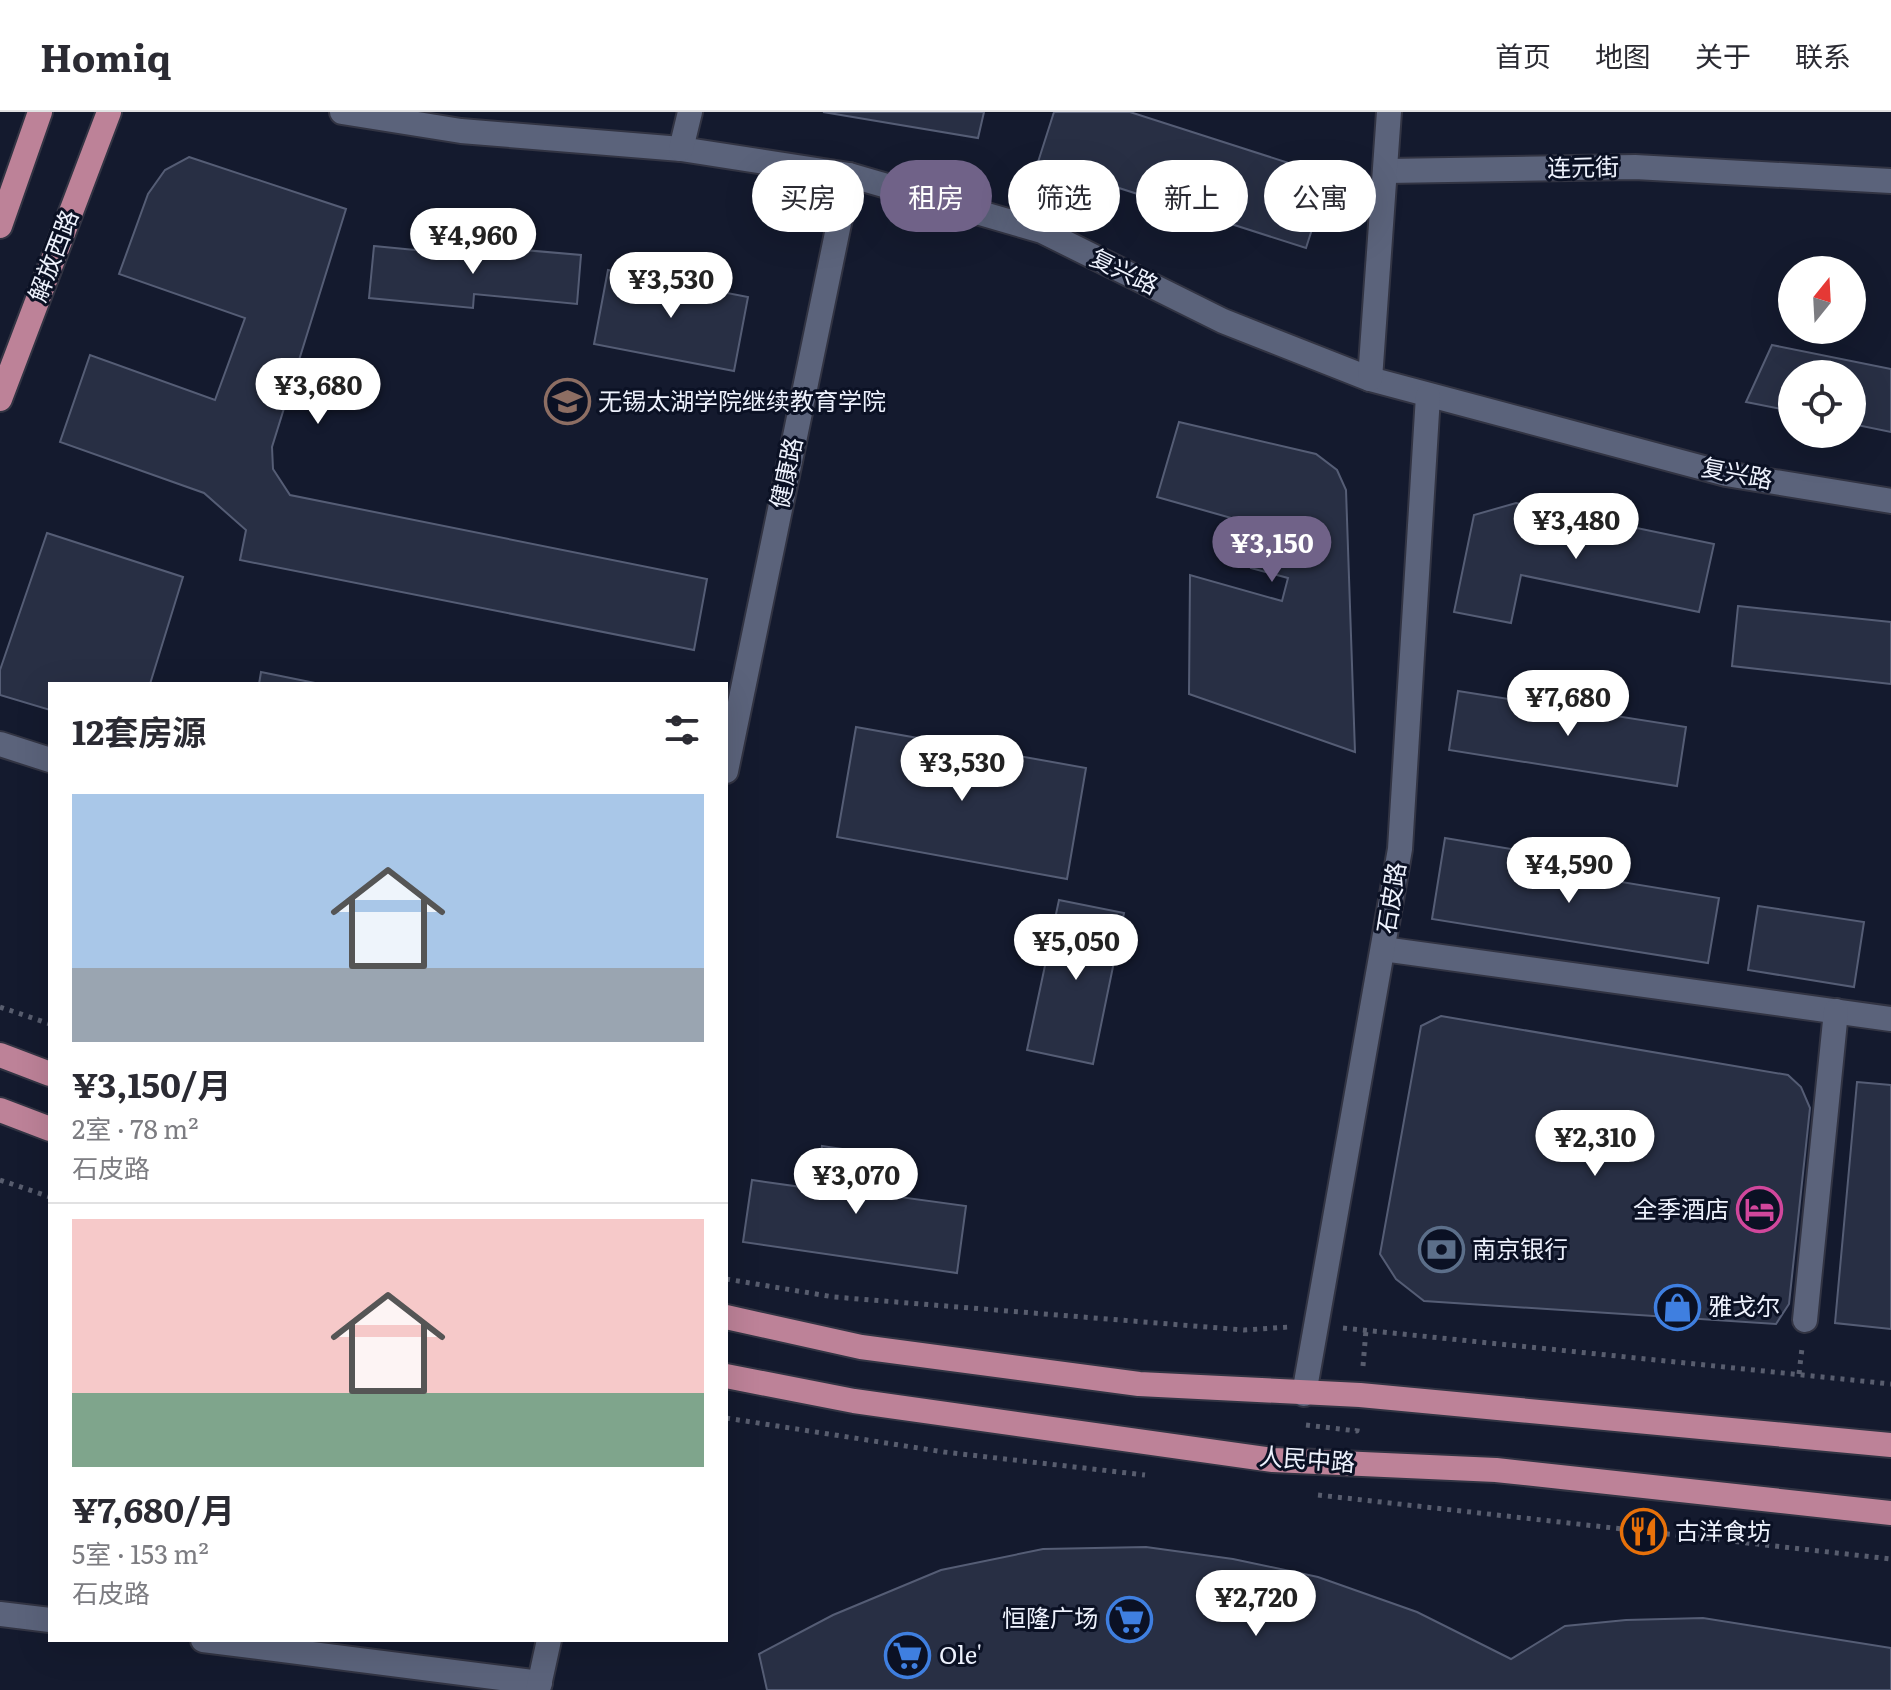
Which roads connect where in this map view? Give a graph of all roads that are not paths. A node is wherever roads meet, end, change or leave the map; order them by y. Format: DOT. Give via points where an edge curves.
graph roads {
  1 [pos="40,112"];
  2 [pos="109,112"];
  3 [pos="342,112"];
  4 [pos="690,112"];
  5 [pos="1389,112"];
  6 [pos="681,149"];
  7 [pos="752,160"];
  8 [pos="1387,171"];
  9 [pos="864,179"];
  10 [pos="1891,181"];
  11 [pos="0,226"];
  12 [pos="837,232"];
  13 [pos="1370,379"];
  14 [pos="1428,396"];
  15 [pos="0,399"];
  16 [pos="1891,501"];
  17 [pos="0,744"];
  18 [pos="48,759"];
  19 [pos="728,761"];
  20 [pos="1383,949"];
  21 [pos="1836,1011"];
  22 [pos="1891,1019"];
  23 [pos="0,1055"];
  24 [pos="48,1073"];
  25 [pos="0,1110"];
  26 [pos="48,1128"];
  27 [pos="728,1317"];
  28 [pos="1805,1320"];
  29 [pos="728,1376"];
  30 [pos="1304,1394"];
  31 [pos="1891,1445"];
  32 [pos="1891,1513"];
  33 [pos="0,1614"];
  34 [pos="48,1620"];
  35 [pos="217,1642"];
  36 [pos="549,1642"];
  37 [pos="539,1687"];
  1 -- 11 [label="main road"];
  2 -- 15 [label="main road, 解放西路"];
  3 -- 6 [label="street, 复兴路" via="461,131"];
  4 -- 6 [label="street"];
  5 -- 8 [label="street"];
  6 -- 7 [label="street, 复兴路"];
  8 -- 10 [label="street, 连元街" via="1635,167"];
  8 -- 13 [label="street"];
  9 -- 13 [label="street, 复兴路" via="1042,231 1223,321"];
  12 -- 19 [label="street, 健康路"];
  13 -- 14 [label="street, 复兴路"];
  14 -- 16 [label="street, 复兴路" via="1726,474"];
  14 -- 20 [label="street, 石皮路" via="1400,849"];
  17 -- 18 [label="street"];
  20 -- 21 [label="street"];
  20 -- 30 [label="street, 石皮路"];
  21 -- 22 [label="street"];
  21 -- 28 [label="street"];
  23 -- 24 [label="main road"];
  25 -- 26 [label="main road"];
  27 -- 30 [label="main road" via="861,1347 1139,1384"];
  29 -- 32 [label="main road, 人民中路" via="854,1401 1273,1460 1496,1470"];
  30 -- 31 [label="main road"];
  33 -- 34 [label="street"];
  35 -- 37 [label="street"];
  36 -- 37 [label="street"];
}
